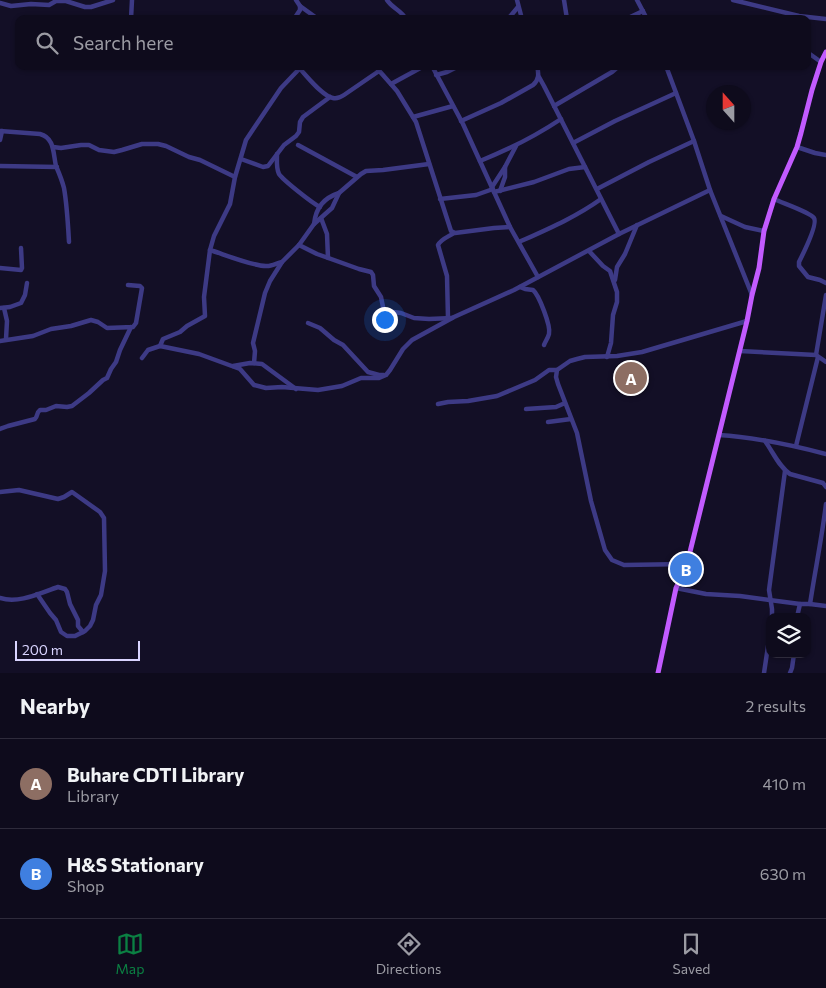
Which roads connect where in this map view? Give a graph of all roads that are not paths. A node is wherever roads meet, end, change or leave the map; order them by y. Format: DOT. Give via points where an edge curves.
graph roads {
  1 [pos="56,0"];
  2 [pos="114,0"];
  3 [pos="132,0"];
  4 [pos="296,0"];
  5 [pos="387,0"];
  6 [pos="517,0"];
  7 [pos="564,0"];
  8 [pos="637,0"];
  9 [pos="733,0"];
  10 [pos="0,3"];
  11 [pos="300,6"];
  12 [pos="518,7"];
  13 [pos="644,10"];
  14 [pos="131,15"];
  15 [pos="297,15"];
  16 [pos="312,15"];
  17 [pos="404,15"];
  18 [pos="511,15"];
  19 [pos="521,15"];
  20 [pos="566,15"];
  21 [pos="634,15"];
  22 [pos="646,15"];
  23 [pos="795,15"];
  24 [pos="811,17"];
  25 [pos="826,19"];
  26 [pos="826,52"];
  27 [pos="811,55"];
  28 [pos="821,62"];
  29 [pos="298,70"];
  30 [pos="304,70"];
  31 [pos="417,70"];
  32 [pos="434,70"];
  33 [pos="451,70"];
  34 [pos="538,70"];
  35 [pos="614,70"];
  36 [pos="667,70"];
  37 [pos="379,71"];
  38 [pos="436,75"];
  39 [pos="539,78"];
  40 [pos="391,84"];
  41 [pos="676,93"];
  42 [pos="330,97"];
  43 [pos="453,106"];
  44 [pos="554,106"];
  45 [pos="413,117"];
  46 [pos="561,119"];
  47 [pos="461,121"];
  48 [pos="1,131"];
  49 [pos="0,140"];
  50 [pos="694,141"];
  51 [pos="572,143"];
  52 [pos="298,144"];
  53 [pos="516,146"];
  54 [pos="53,147"];
  55 [pos="797,147"];
  56 [pos="277,154"];
  57 [pos="826,155"];
  58 [pos="241,159"];
  59 [pos="480,161"];
  60 [pos="429,164"];
  61 [pos="0,166"];
  62 [pos="57,167"];
  63 [pos="505,167"];
  64 [pos="585,167"];
  65 [pos="236,177"];
  66 [pos="357,177"];
  67 [pos="493,189"];
  68 [pos="596,189"];
  69 [pos="710,190"];
  70 [pos="500,191"];
  71 [pos="339,193"];
  72 [pos="440,199"];
  73 [pos="601,199"];
  74 [pos="774,200"];
  75 [pos="320,207"];
  76 [pos="721,216"];
  77 [pos="321,218"];
  78 [pos="314,224"];
  79 [pos="637,225"];
  80 [pos="510,227"];
  81 [pos="764,232"];
  82 [pos="455,233"];
  83 [pos="619,234"];
  84 [pos="69,242"];
  85 [pos="519,242"];
  86 [pos="299,245"];
  87 [pos="21,248"];
  88 [pos="210,250"];
  89 [pos="590,251"];
  90 [pos="328,258"];
  91 [pos="282,262"];
  92 [pos="0,268"];
  93 [pos="538,277"];
  94 [pos="614,281"];
  95 [pos="27,283"];
  96 [pos="826,284"];
  97 [pos="128,285"];
  98 [pos="520,287"];
  99 [pos="752,295"];
  100 [pos="826,295"];
  101 [pos="2,308"];
  102 [pos="451,318"];
  103 [pos="747,321"];
  104 [pos="308,324"];
  105 [pos="130,327"];
  106 [pos="6,340"];
  107 [pos="0,341"];
  108 [pos="544,345"];
  109 [pos="160,346"];
  110 [pos="740,351"];
  111 [pos="817,356"];
  112 [pos="607,357"];
  113 [pos="142,358"];
  114 [pos="826,362"];
  115 [pos="254,363"];
  116 [pos="231,366"];
  117 [pos="557,370"];
  118 [pos="386,375"];
  119 [pos="296,389"];
  120 [pos="565,403"];
  121 [pos="438,404"];
  122 [pos="526,408"];
  123 [pos="571,419"];
  124 [pos="548,422"];
  125 [pos="0,429"];
  126 [pos="719,435"];
  127 [pos="765,441"];
  128 [pos="796,446"];
  129 [pos="826,454"];
  130 [pos="785,471"];
  131 [pos="826,488"];
  132 [pos="0,492"];
  133 [pos="826,504"];
  134 [pos="687,564"];
  135 [pos="676,588"];
  136 [pos="37,594"];
  137 [pos="0,598"];
  138 [pos="770,601"];
  139 [pos="800,604"];
  140 [pos="810,604"];
  141 [pos="826,606"];
  142 [pos="772,613"];
  143 [pos="798,613"];
  144 [pos="83,632"];
  145 [pos="766,658"];
  146 [pos="793,658"];
  147 [pos="658,673"];
  148 [pos="764,673"];
  149 [pos="790,673"];
  1 -- 2 [label="street" via="85,7"];
  1 -- 10 [label="street" via="49,5 11,6"];
  3 -- 14 [label="street"];
  4 -- 11 [label="street"];
  5 -- 17 [label="street"];
  6 -- 12 [label="street"];
  7 -- 20 [label="street"];
  8 -- 13 [label="street"];
  9 -- 23 [label="street"];
  11 -- 15 [label="street"];
  11 -- 16 [label="street"];
  12 -- 18 [label="street"];
  12 -- 19 [label="street"];
  13 -- 21 [label="street"];
  13 -- 22 [label="street"];
  24 -- 25 [label="street"];
  26 -- 28 [label="main road"];
  27 -- 28 [label="street"];
  28 -- 55 [label="main road"];
  29 -- 58 [label="street" via="281,88 246,140"];
  30 -- 42 [label="street"];
  31 -- 40 [label="street"];
  32 -- 38 [label="street"];
  33 -- 38 [label="street"];
  34 -- 39 [label="street"];
  35 -- 44 [label="street"];
  36 -- 41 [label="street"];
  37 -- 40 [label="street"];
  37 -- 42 [label="street" via="339,98"];
  38 -- 43 [label="street"];
  39 -- 44 [label="street"];
  39 -- 47 [label="street" via="518,94"];
  40 -- 45 [label="street"];
  41 -- 50 [label="street"];
  41 -- 51 [label="street"];
  42 -- 56 [label="street" via="303,117 299,132"];
  43 -- 45 [label="street"];
  43 -- 47 [label="street"];
  44 -- 46 [label="street"];
  45 -- 60 [label="street"];
  46 -- 51 [label="street"];
  46 -- 53 [label="street"];
  47 -- 59 [label="street"];
  48 -- 49 [label="street"];
  48 -- 54 [label="street" via="45,135"];
  50 -- 68 [label="street"];
  50 -- 69 [label="street"];
  51 -- 64 [label="street"];
  52 -- 66 [label="street"];
  53 -- 59 [label="street"];
  53 -- 63 [label="street"];
  54 -- 62 [label="street"];
  54 -- 65 [label="street" via="88,145 114,152 142,144 158,144"];
  55 -- 57 [label="street"];
  55 -- 74 [label="main road"];
  56 -- 58 [label="street" via="265,166"];
  56 -- 75 [label="street" via="280,176"];
  58 -- 65 [label="street"];
  59 -- 67 [label="street"];
  60 -- 66 [label="street" via="366,171"];
  60 -- 72 [label="street"];
  61 -- 62 [label="street"];
  62 -- 84 [label="street" via="65,194"];
  63 -- 67 [label="street"];
  63 -- 70 [label="street"];
  64 -- 68 [label="street"];
  64 -- 70 [label="street"];
  65 -- 88 [label="street" via="230,204"];
  66 -- 71 [label="street"];
  67 -- 70 [label="street"];
  67 -- 72 [label="street" via="476,195"];
  67 -- 80 [label="street"];
  68 -- 73 [label="street"];
  69 -- 76 [label="street"];
  69 -- 79 [label="street"];
  71 -- 75 [label="street" via="328,197"];
  71 -- 77 [label="street" via="332,208"];
  72 -- 82 [label="street" via="449,228"];
  73 -- 83 [label="street"];
  73 -- 85 [label="street" via="568,220"];
  74 -- 81 [label="main road"];
  74 -- 96 [label="street" via="814,218 815,225 799,266 808,277"];
  75 -- 78 [label="street"];
  76 -- 81 [label="street" via="745,228"];
  76 -- 99 [label="street"];
  77 -- 78 [label="street"];
  77 -- 90 [label="street" via="327,234"];
  78 -- 86 [label="street"];
  79 -- 83 [label="street"];
  79 -- 94 [label="street" via="617,267"];
  80 -- 82 [label="street"];
  80 -- 85 [label="street"];
  81 -- 99 [label="main road"];
  82 -- 102 [label="street" via="438,245 447,276"];
  83 -- 89 [label="street"];
  85 -- 93 [label="street"];
  86 -- 90 [label="street"];
  86 -- 91 [label="street"];
  87 -- 92 [label="street" via="21,270"];
  88 -- 91 [label="street" via="263,266"];
  88 -- 109 [label="street" via="204,316 163,339"];
  89 -- 93 [label="street"];
  89 -- 94 [label="street" via="610,271"];
  90 -- 102 [label="street" via="371,272 385,311 414,318"];
  91 -- 115 [label="street" via="267,288 252,344"];
  93 -- 98 [label="street"];
  94 -- 112 [label="street" via="617,302"];
  95 -- 101 [label="street" via="21,303"];
  97 -- 105 [label="street" via="142,289 136,323"];
  98 -- 102 [label="street"];
  98 -- 108 [label="street" via="534,290 539,300 549,329"];
  99 -- 103 [label="main road"];
  100 -- 111 [label="street"];
  101 -- 106 [label="street" via="7,321"];
  102 -- 118 [label="street" via="412,340"];
  103 -- 110 [label="main road"];
  103 -- 112 [label="street" via="660,348"];
  104 -- 118 [label="street" via="320,328 343,345 368,372"];
  105 -- 106 [label="street" via="107,328 91,320"];
  105 -- 125 [label="street" via="108,378 90,393 69,407 40,410 34,419"];
  106 -- 107 [label="street"];
  109 -- 113 [label="street" via="148,350"];
  109 -- 116 [label="street" via="199,354"];
  110 -- 111 [label="street"];
  110 -- 126 [label="main road"];
  111 -- 114 [label="street"];
  111 -- 128 [label="street"];
  112 -- 117 [label="street" via="577,359"];
  115 -- 116 [label="street"];
  115 -- 119 [label="street" via="266,366"];
  116 -- 119 [label="street" via="240,370 254,385"];
  117 -- 120 [label="street" via="556,377"];
  117 -- 121 [label="street" via="549,370 535,380 497,396"];
  118 -- 119 [label="street" via="361,378 331,388"];
  120 -- 122 [label="street" via="556,407"];
  120 -- 123 [label="street"];
  123 -- 124 [label="street"];
  123 -- 134 [label="street" via="597,525 609,557 624,565"];
  126 -- 127 [label="street"];
  126 -- 134 [label="main road"];
  127 -- 128 [label="street"];
  127 -- 130 [label="street"];
  128 -- 129 [label="street"];
  130 -- 131 [label="street" via="823,483"];
  130 -- 138 [label="street" via="769,583"];
  132 -- 144 [label="street" via="19,490 58,499 72,492 102,514 105,571 93,620"];
  133 -- 140 [label="street"];
  134 -- 135 [label="main road"];
  135 -- 138 [label="street"];
  135 -- 147 [label="main road"];
  136 -- 137 [label="street" via="19,599"];
  136 -- 144 [label="street" via="61,632 70,637"];
  136 -- 144 [label="street" via="58,586 65,588"];
  138 -- 139 [label="street"];
  138 -- 142 [label="street"];
  139 -- 140 [label="street"];
  139 -- 143 [label="street"];
  140 -- 141 [label="street"];
  145 -- 148 [label="street"];
  146 -- 149 [label="street"];
}
